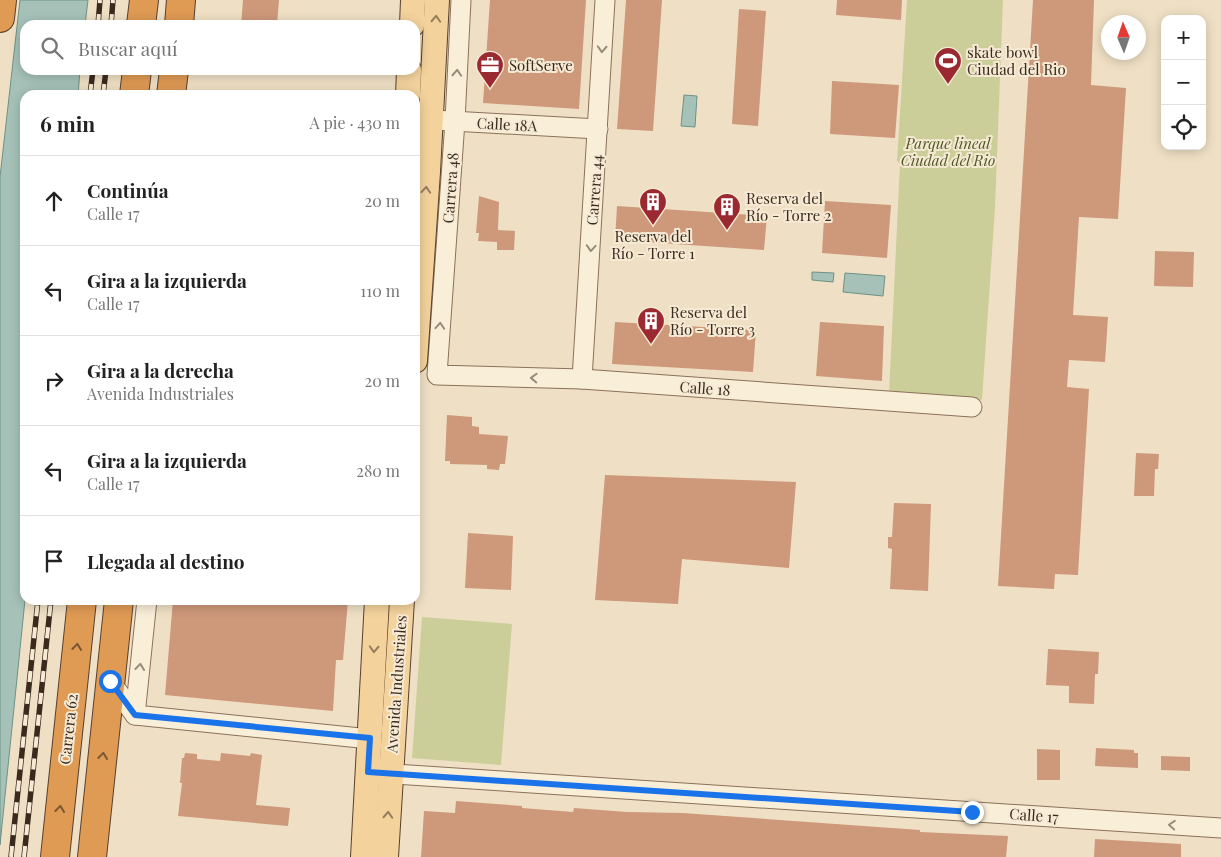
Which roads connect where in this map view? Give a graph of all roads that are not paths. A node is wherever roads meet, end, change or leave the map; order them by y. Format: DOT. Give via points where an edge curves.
graph roads {
  1 [pos="2,0"];
  2 [pos="144,0"];
  3 [pos="181,0"];
  4 [pos="413,0"];
  5 [pos="436,0"];
  6 [pos="461,0"];
  7 [pos="605,0"];
  8 [pos="0,18"];
  9 [pos="142,20"];
  10 [pos="179,20"];
  11 [pos="412,20"];
  12 [pos="136,75"];
  13 [pos="409,75"];
  14 [pos="135,90"];
  15 [pos="408,90"];
  16 [pos="423,120"];
  17 [pos="455,121"];
  18 [pos="598,129"];
  19 [pos="420,210"];
  20 [pos="437,375"];
  21 [pos="582,379"];
  22 [pos="972,407"];
  23 [pos="81,605"];
  24 [pos="118,605"];
  25 [pos="146,605"];
  26 [pos="377,605"];
  27 [pos="401,605"];
  28 [pos="110,681"];
  29 [pos="135,715"];
  30 [pos="370,738"];
  31 [pos="379,773"];
  32 [pos="1221,828"];
  33 [pos="55,857"];
  34 [pos="92,857"];
  35 [pos="362,857"];
  36 [pos="386,857"];
  1 -- 8 [label="highway"];
  2 -- 9 [label="highway"];
  3 -- 10 [label="highway"];
  4 -- 11 [label="main road"];
  16 -- 5 [label="main road, one-way"];
  17 -- 6 [label="street, Carrera 48, one-way"];
  7 -- 18 [label="street, Carrera 44, one-way"];
  12 -- 14 [label="highway"];
  13 -- 15 [label="main road"];
  16 -- 17 [label="street, Calle 18A"];
  19 -- 16 [label="main road, one-way"];
  17 -- 18 [label="street, Calle 18A"];
  20 -- 17 [label="street, Carrera 48, one-way"];
  18 -- 21 [label="street, Carrera 44, one-way"];
  21 -- 20 [label="street, Calle 18, one-way"];
  21 -- 22 [label="street, Calle 18"];
  33 -- 23 [label="highway, Carrera 62, one-way"];
  24 -- 28 [label="highway"];
  29 -- 25 [label="street, one-way"];
  26 -- 30 [label="main road, Avenida Industriales, one-way"];
  27 -- 31 [label="main road, Avenida Industriales"];
  28 -- 29 [label="street"];
  34 -- 28 [label="highway, one-way"];
  29 -- 30 [label="street"];
  30 -- 31 [label="main road, Avenida Industriales"];
  32 -- 31 [label="street, Calle 17, one-way"];
  31 -- 35 [label="main road, Avenida Industriales"];
  36 -- 31 [label="main road, Avenida Industriales, one-way"];
}
